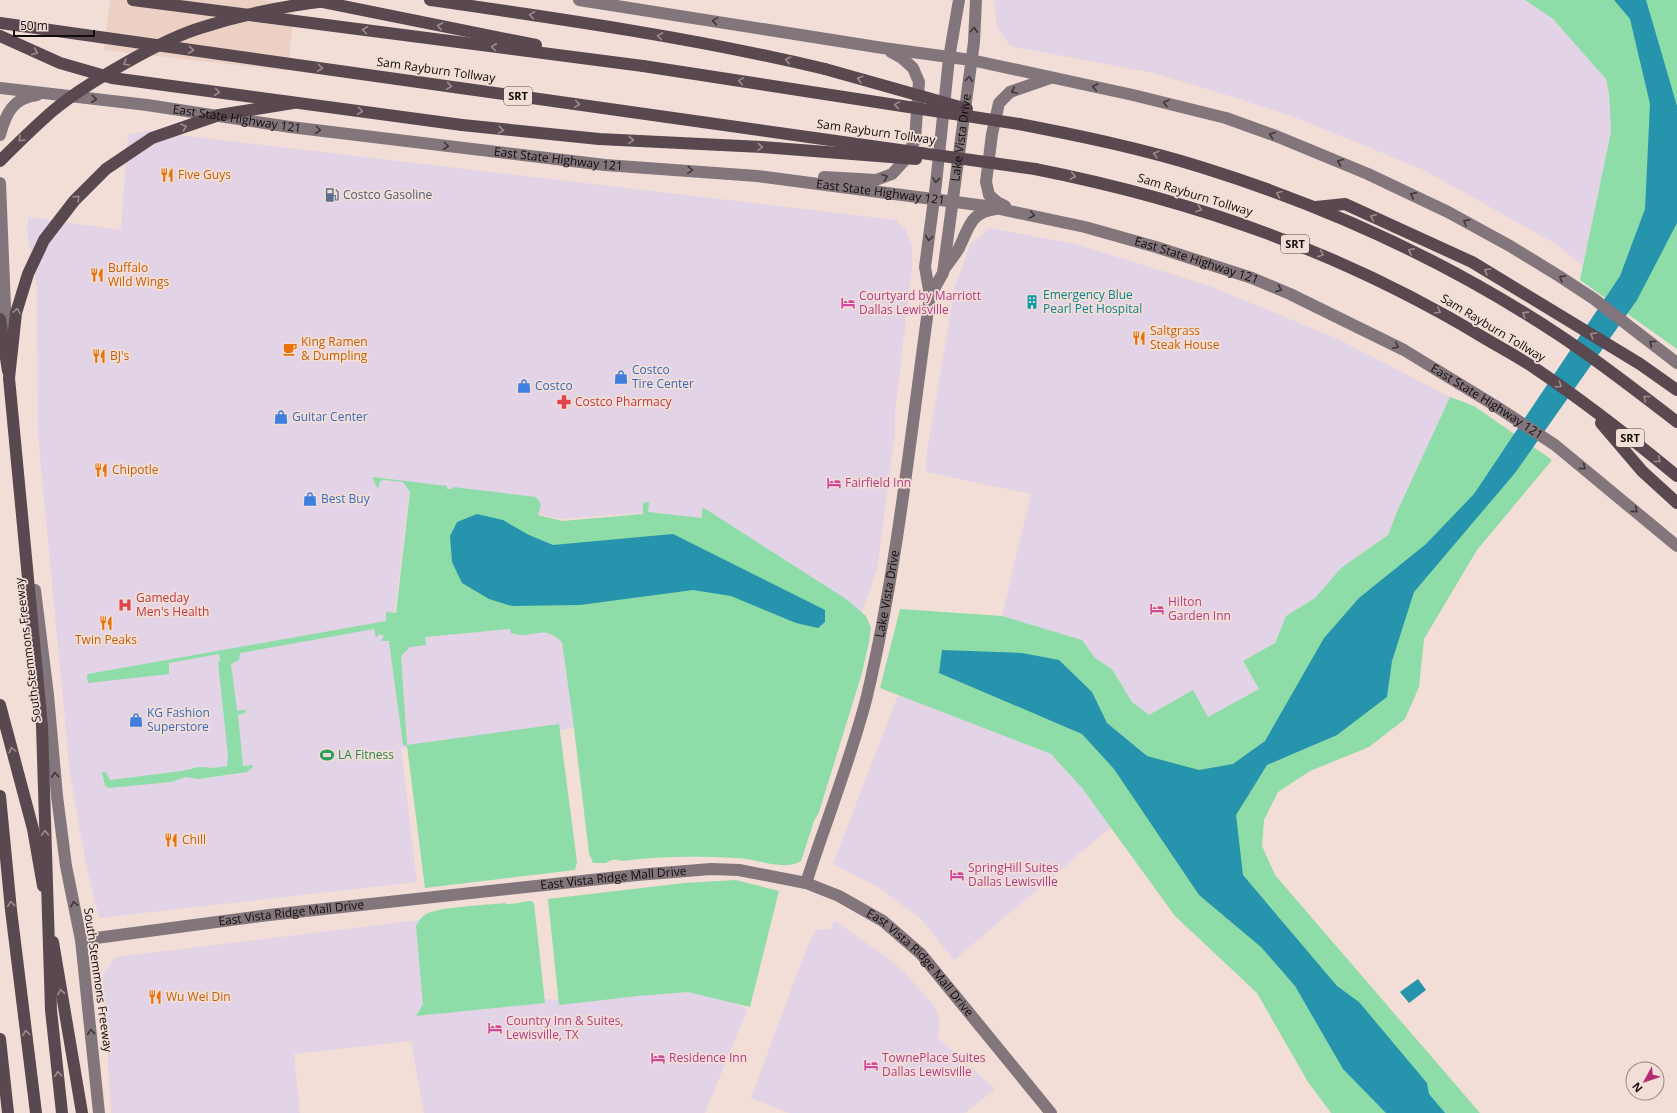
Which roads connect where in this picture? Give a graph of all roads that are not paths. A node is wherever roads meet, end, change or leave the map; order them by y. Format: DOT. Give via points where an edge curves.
graph roads {
  1 [pos="132,0"];
  2 [pos="313,0"];
  3 [pos="336,0"];
  4 [pos="430,0"];
  5 [pos="579,0"];
  6 [pos="959,0"];
  7 [pos="976,0"];
  8 [pos="0,23"];
  9 [pos="0,36"];
  10 [pos="883,48"];
  11 [pos="948,58"];
  12 [pos="971,60"];
  13 [pos="643,66"];
  14 [pos="1051,78"];
  15 [pos="0,88"];
  16 [pos="47,94"];
  17 [pos="293,103"];
  18 [pos="1019,124"];
  19 [pos="0,134"];
  20 [pos="0,161"];
  21 [pos="1021,166"];
  22 [pos="749,175"];
  23 [pos="0,183"];
  24 [pos="933,199"];
  25 [pos="952,202"];
  26 [pos="1316,207"];
  27 [pos="1000,208"];
  28 [pos="1014,211"];
  29 [pos="943,270"];
  30 [pos="930,296"];
  31 [pos="0,319"];
  32 [pos="1677,363"];
  33 [pos="9,378"];
  34 [pos="1677,390"];
  35 [pos="1583,402"];
  36 [pos="1677,422"];
  37 [pos="1677,476"];
  38 [pos="1677,503"];
  39 [pos="1677,546"];
  40 [pos="0,704"];
  41 [pos="0,796"];
  42 [pos="806,883"];
  43 [pos="81,940"];
  44 [pos="0,1039"];
  45 [pos="8,1113"];
  46 [pos="36,1113"];
  47 [pos="62,1113"];
  48 [pos="82,1113"];
  49 [pos="99,1113"];
  50 [pos="1051,1113"];
  13 -- 1 [label="highway, one-way, bridge"];
  13 -- 2 [label="highway, one-way, bridge"];
  3 -- 20 [label="highway, one-way, bridge" via="297,4 246,14 195,29 140,54 56,108"];
  18 -- 4 [label="highway, one-way, bridge" via="774,57 669,37"];
  10 -- 5 [label="main road, one-way"];
  6 -- 11 [label="main road, Lake Vista Drive"];
  12 -- 7 [label="main road, Lake Vista Drive, one-way"];
  8 -- 21 [label="highway, Sam Rayburn Tollway / SRT, one-way, bridge"];
  9 -- 17 [label="highway, one-way, bridge" via="60,63 112,78"];
  10 -- 11 [label="main road"];
  22 -- 10 [label="main road, one-way" via="803,174 876,180 892,174 904,161 915,140 919,82 908,63"];
  11 -- 12 [label="main road"];
  11 -- 24 [label="main road, Lake Vista Drive, one-way"];
  12 -- 14 [label="main road"];
  25 -- 12 [label="main road, Lake Vista Drive, one-way"];
  18 -- 13 [label="highway, one-way, bridge"];
  14 -- 28 [label="main road, one-way" via="1010,92 999,103 986,182 989,195"];
  32 -- 14 [label="main road, one-way" via="1594,300 1510,246 1448,212 1371,175 1276,136 1213,115"];
  15 -- 16 [label="main road, East State Highway 121"];
  16 -- 19 [label="main road" via="27,96 15,103 4,121"];
  16 -- 22 [label="main road, East State Highway 121, one-way" via="147,105 290,127 605,165"];
  17 -- 21 [label="highway, one-way, bridge" via="489,129 599,139 762,147"];
  33 -- 17 [label="highway, one-way, bridge" via="16,313 28,274 44,240 74,201 106,169 152,138 219,115"];
  26 -- 18 [label="highway, one-way" via="1245,181 1169,158 1100,140"];
  21 -- 35 [label="highway, Sam Rayburn Tollway / SRT, one-way, bridge" via="1094,180 1192,207 1300,246 1429,306 1534,368"];
  22 -- 24 [label="main road, East State Highway 121"];
  43 -- 23 [label="main road, South Stemmons Freeway, one-way" via="66,866 57,796 48,695 6,355"];
  24 -- 25 [label="main road, East State Highway 121"];
  24 -- 30 [label="main road, Lake Vista Drive, one-way" via="925,267"];
  25 -- 27 [label="main road, East State Highway 121"];
  25 -- 29 [label="main road, Lake Vista Drive"];
  34 -- 26 [label="highway, one-way" via="1618,350 1472,262 1345,204"];
  36 -- 26 [label="highway, one-way" via="1606,367 1558,334 1457,274"];
  27 -- 28 [label="main road, East State Highway 121"];
  27 -- 29 [label="main road" via="982,213 970,222 958,249"];
  28 -- 39 [label="main road, East State Highway 121, one-way" via="1085,227 1252,278 1404,350 1555,445"];
  29 -- 30 [label="main road, Lake Vista Drive"];
  30 -- 42 [label="main road, Lake Vista Drive" via="907,475 881,632 844,774"];
  31 -- 33 [label="highway, bridge"];
  47 -- 33 [label="highway, one-way, bridge" via="51,1002 42,726"];
  35 -- 37 [label="highway, Sam Rayburn Tollway / SRT, one-way"];
  35 -- 38 [label="highway" via="1642,471"];
  48 -- 40 [label="highway, one-way" via="34,829"];
  46 -- 41 [label="highway, one-way"];
  42 -- 43 [label="main road, East Vista Ridge Mall Drive" via="739,870 678,871 269,915"];
  42 -- 50 [label="main road, East Vista Ridge Mall Drive" via="867,911 883,921 921,954"];
  49 -- 43 [label="main road, South Stemmons Freeway, one-way"];
  44 -- 45 [label="highway"];
}
